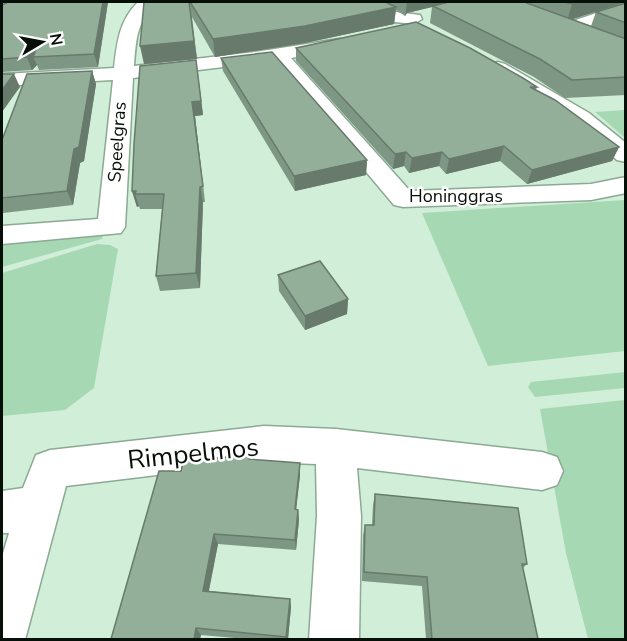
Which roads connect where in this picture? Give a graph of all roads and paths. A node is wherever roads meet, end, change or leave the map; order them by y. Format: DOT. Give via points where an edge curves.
graph roads {
  1 [pos="146,2"];
  2 [pos="378,7"];
  3 [pos="623,11"];
  4 [pos="395,17"];
  5 [pos="548,21"];
  6 [pos="588,21"];
  7 [pos="567,29"];
  8 [pos="626,36"];
  9 [pos="626,52"];
  10 [pos="278,55"];
  11 [pos="483,60"];
  12 [pos="2,64"];
  13 [pos="123,66"];
  14 [pos="2,80"];
  15 [pos="626,155"];
  16 [pos="626,185"];
  17 [pos="2,235"];
  18 [pos="336,447"];
  19 [pos="542,471"];
  20 [pos="30,496"];
  21 [pos="2,634"];
  22 [pos="334,639"];
  1 -- 13 [label="street, Speelgras" via="129,24"];
  2 -- 4 [label="street"];
  3 -- 6 [label="street"];
  4 -- 10 [label="street" via="422,23 356,42"];
  4 -- 13 [label="street"];
  5 -- 7 [label="street"];
  6 -- 7 [label="street"];
  6 -- 8 [label="street"];
  7 -- 9 [label="street"];
  10 -- 13 [label="street" via="210,65"];
  10 -- 16 [label="street, Honinggras" via="403,199 591,192"];
  11 -- 15 [label="street" via="581,118"];
  12 -- 13 [label="street"];
  13 -- 14 [label="street"];
  13 -- 17 [label="street, Speelgras" via="111,227"];
  18 -- 19 [label="street, Rimpelmos"];
  18 -- 20 [label="street, Rimpelmos" via="264,444"];
  18 -- 22 [label="street" via="339,516"];
  20 -- 21 [label="street"];
}
